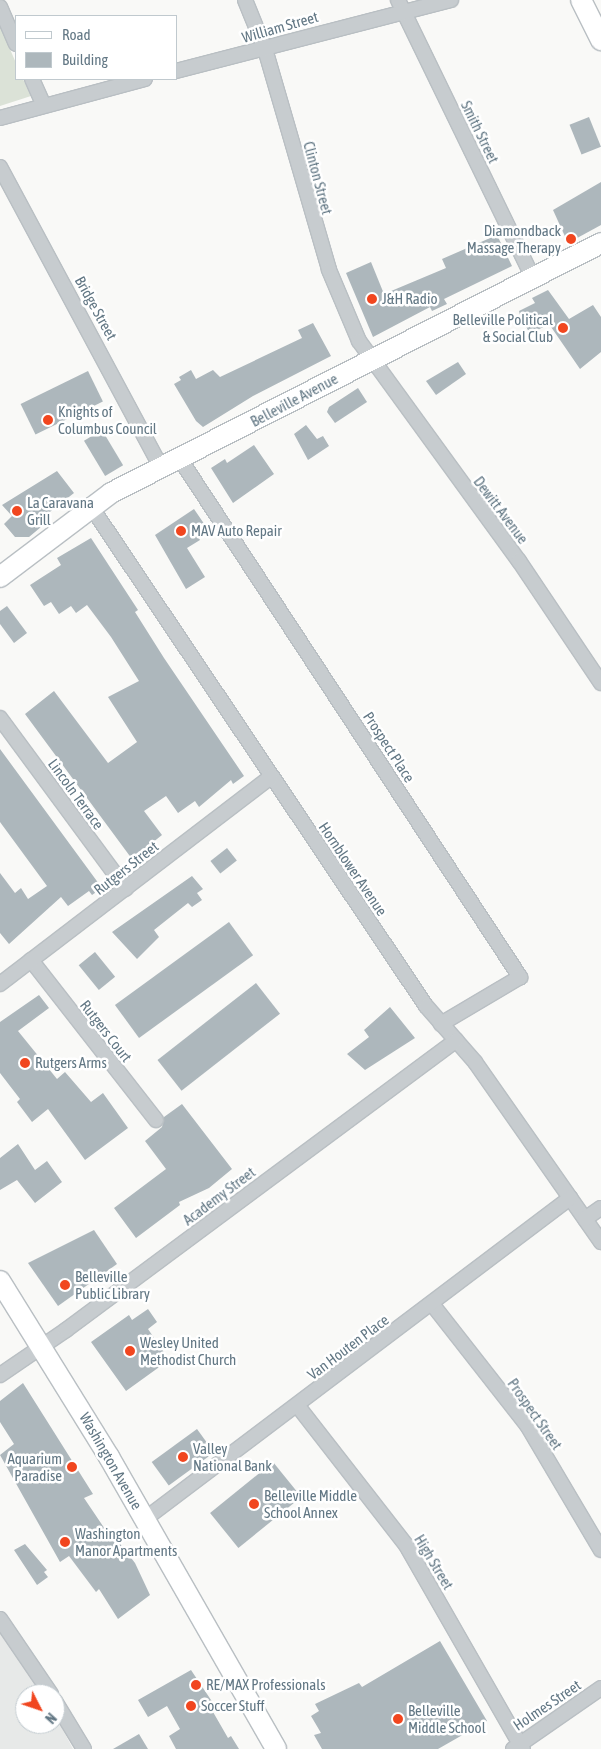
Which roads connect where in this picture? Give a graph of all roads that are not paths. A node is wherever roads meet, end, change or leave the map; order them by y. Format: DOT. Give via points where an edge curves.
graph roads {
  1 [pos="245,0"];
  2 [pos="451,0"];
  3 [pos="581,0"];
  4 [pos="400,6"];
  5 [pos="0,7"];
  6 [pos="601,40"];
  7 [pos="15,42"];
  8 [pos="266,49"];
  9 [pos="178,71"];
  10 [pos="32,80"];
  11 [pos="140,80"];
  12 [pos="43,104"];
  13 [pos="0,118"];
  14 [pos="0,166"];
  15 [pos="601,243"];
  16 [pos="533,278"];
  17 [pos="370,360"];
  18 [pos="180,458"];
  19 [pos="161,467"];
  20 [pos="90,506"];
  21 [pos="0,577"];
  22 [pos="601,683"];
  23 [pos="0,718"];
  24 [pos="271,777"];
  25 [pos="126,889"];
  26 [pos="31,960"];
  27 [pos="0,984"];
  28 [pos="441,1024"];
  29 [pos="456,1040"];
  30 [pos="156,1120"];
  31 [pos="570,1198"];
  32 [pos="601,1208"];
  33 [pos="585,1219"];
  34 [pos="601,1242"];
  35 [pos="0,1281"];
  36 [pos="432,1304"];
  37 [pos="42,1346"];
  38 [pos="0,1375"];
  39 [pos="298,1406"];
  40 [pos="145,1519"];
  41 [pos="601,1550"];
  42 [pos="0,1619"];
  43 [pos="44,1684"];
  44 [pos="601,1688"];
  45 [pos="65,1718"];
  46 [pos="518,1747"];
  47 [pos="84,1749"];
  48 [pos="276,1749"];
  1 -- 8 [label="street, Clinton Street"];
  2 -- 4 [label="street, William Street"];
  3 -- 6 [label="main road"];
  4 -- 8 [label="street, William Street"];
  4 -- 16 [label="street, Smith Street"];
  5 -- 7 [label="street"];
  8 -- 9 [label="street, William Street"];
  8 -- 17 [label="street, Clinton Street" via="329,270"];
  10 -- 12 [label="street"];
  11 -- 12 [label="street"];
  12 -- 13 [label="street"];
  14 -- 19 [label="street, Bridge Street"];
  15 -- 16 [label="main road, Belleville Avenue"];
  16 -- 17 [label="main road, Belleville Avenue"];
  17 -- 18 [label="main road, Belleville Avenue"];
  17 -- 22 [label="street, Dewitt Avenue" via="519,561"];
  18 -- 19 [label="main road, Belleville Avenue"];
  18 -- 28 [label="street, Prospect Place" via="520,977"];
  19 -- 20 [label="main road, Belleville Avenue"];
  20 -- 21 [label="main road, Belleville Avenue"];
  20 -- 24 [label="street, Hornblower Avenue"];
  23 -- 25 [label="street, Lincoln Terrace"];
  24 -- 25 [label="street, Rutgers Street"];
  24 -- 28 [label="street, Hornblower Avenue"];
  25 -- 26 [label="street, Rutgers Street"];
  26 -- 27 [label="street, Rutgers Street"];
  26 -- 30 [label="street, Rutgers Court"];
  28 -- 29 [label="street, Hornblower Avenue"];
  29 -- 31 [label="street, Hornblower Avenue"];
  29 -- 37 [label="street, Academy Street"];
  31 -- 33 [label="street, Hornblower Avenue"];
  31 -- 36 [label="street, Van Houten Place"];
  32 -- 33 [label="street"];
  33 -- 34 [label="street, Hornblower Avenue"];
  35 -- 37 [label="main road, Washington Avenue"];
  36 -- 39 [label="street, Van Houten Place"];
  36 -- 41 [label="street, Prospect Street" via="527,1426"];
  37 -- 38 [label="street, Academy Street"];
  37 -- 40 [label="main road, Washington Avenue"];
  39 -- 40 [label="street, Van Houten Place"];
  39 -- 46 [label="street, High Street" via="406,1546"];
  40 -- 48 [label="main road, Washington Avenue"];
  42 -- 43 [label="street"];
  44 -- 46 [label="street, Holmes Street"];
  45 -- 47 [label="street"];
}
